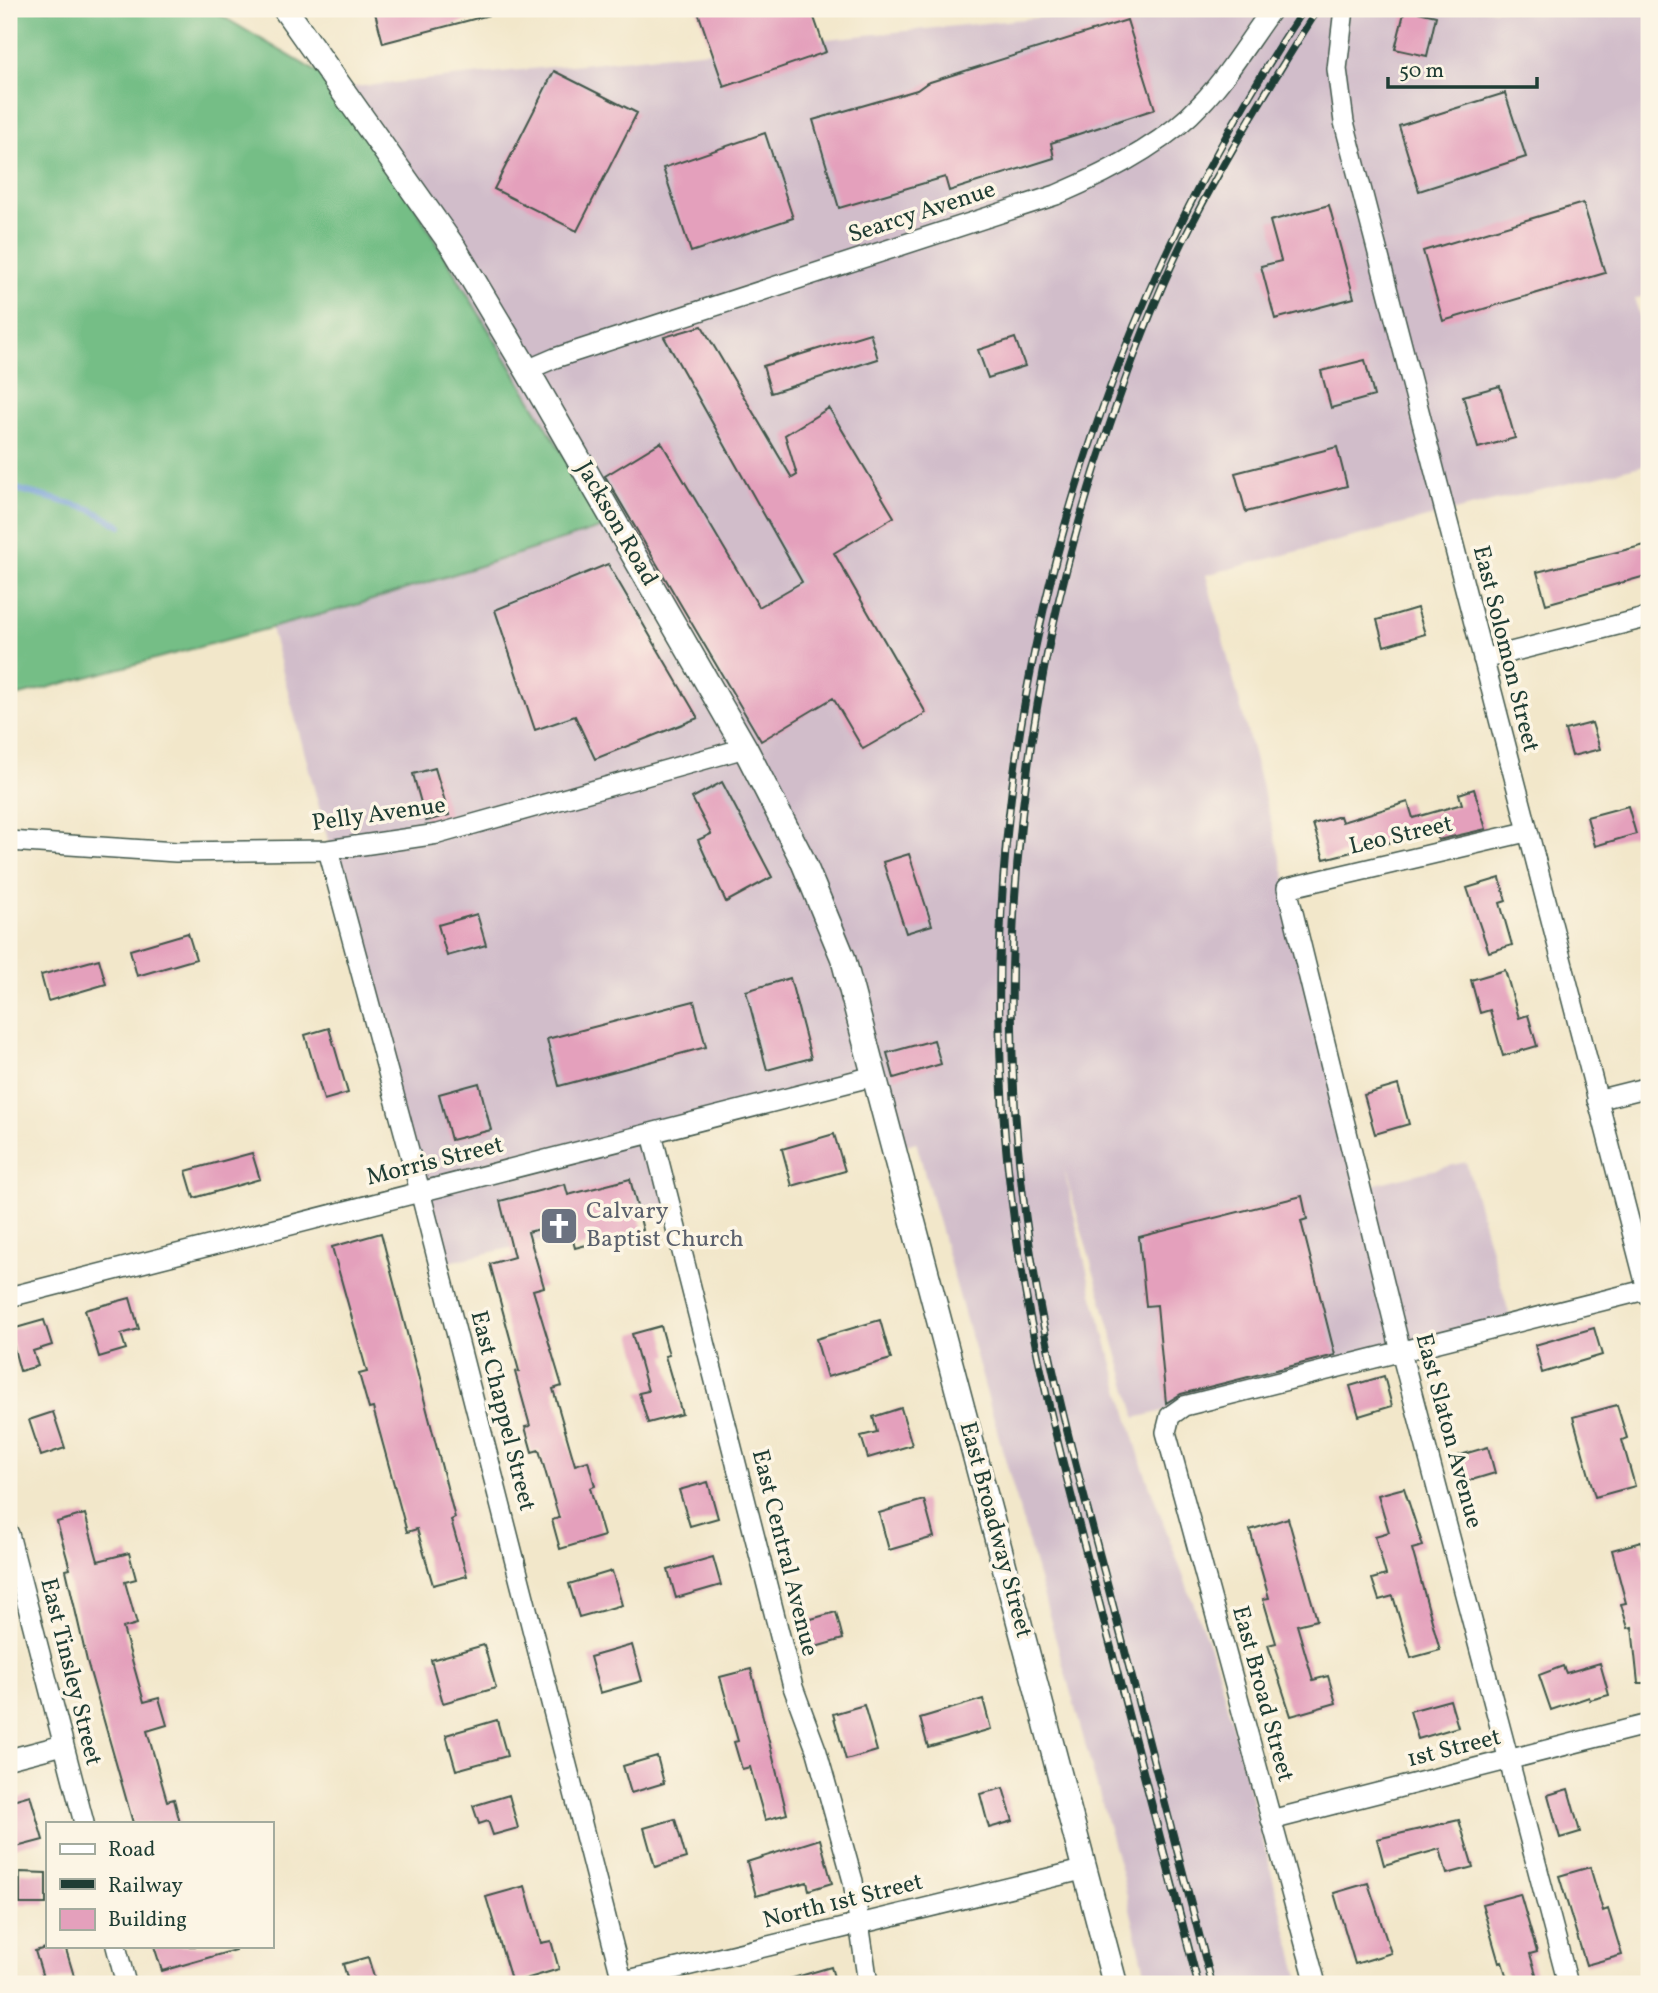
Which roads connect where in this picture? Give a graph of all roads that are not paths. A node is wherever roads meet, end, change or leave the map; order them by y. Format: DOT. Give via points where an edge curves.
graph roads {
  1 [pos="285,9"];
  2 [pos="1272,9"];
  3 [pos="1344,9"];
  4 [pos="527,370"];
  5 [pos="1649,617"];
  6 [pos="1483,659"];
  7 [pos="745,748"];
  8 [pos="1527,832"];
  9 [pos="9,841"];
  10 [pos="328,850"];
  11 [pos="1287,888"];
  12 [pos="874,1076"];
  13 [pos="1649,1087"];
  14 [pos="1597,1100"];
  15 [pos="652,1133"];
  16 [pos="420,1191"];
  17 [pos="1642,1246"];
  18 [pos="1649,1292"];
  19 [pos="9,1297"];
  20 [pos="1401,1352"];
  21 [pos="9,1534"];
  22 [pos="1649,1724"];
  23 [pos="63,1745"];
  24 [pos="9,1759"];
  25 [pos="1509,1760"];
  26 [pos="1271,1820"];
  27 [pos="84,1822"];
  28 [pos="1086,1869"];
  29 [pos="858,1924"];
  30 [pos="117,1948"];
  31 [pos="619,1983"];
  32 [pos="126,1984"];
  33 [pos="867,1984"];
  34 [pos="1115,1984"];
  35 [pos="1316,1984"];
  36 [pos="1568,1984"];
  1 -- 4 [label="main road, Jackson Road" via="454,248"];
  2 -- 4 [label="street, Searcy Avenue" via="1200,106 1101,176 1056,195"];
  3 -- 6 [label="street, East Solomon Street" via="1337,69 1344,122"];
  4 -- 7 [label="main road, Jackson Road"];
  5 -- 6 [label="street"];
  6 -- 8 [label="street, East Solomon Street"];
  7 -- 10 [label="street, Pelly Avenue" via="438,834"];
  7 -- 12 [label="main road, Jackson Road" via="802,859 843,958"];
  8 -- 11 [label="street, Leo Street"];
  8 -- 14 [label="street, East Solomon Street"];
  9 -- 10 [label="street, Pelly Avenue" via="176,852"];
  10 -- 16 [label="street, East Chappel Street"];
  11 -- 20 [label="street, East Slaton Avenue"];
  12 -- 15 [label="street, Morris Street"];
  12 -- 28 [label="main road, East Broadway Street"];
  13 -- 14 [label="street"];
  14 -- 17 [label="street, East Solomon Street"];
  15 -- 16 [label="street, Morris Street"];
  15 -- 29 [label="street, East Central Avenue" via="793,1687 817,1752 853,1881"];
  16 -- 19 [label="street, Morris Street"];
  16 -- 31 [label="street, East Chappel Street"];
  17 -- 18 [label="street, East Solomon Street"];
  18 -- 20 [label="street"];
  20 -- 25 [label="street, East Slaton Avenue"];
  20 -- 26 [label="street, East Broad Street" via="1184,1406 1170,1416 1166,1432"];
  21 -- 23 [label="street, East Tinsley Street"];
  22 -- 25 [label="street, 1st Street"];
  23 -- 24 [label="street"];
  23 -- 27 [label="street, East Tinsley Street"];
  25 -- 26 [label="street, 1st Street"];
  25 -- 36 [label="street, East Slaton Avenue"];
  26 -- 35 [label="street, East Broad Street"];
  28 -- 29 [label="street, North 1st Street"];
  28 -- 34 [label="main road, East Broadway Street"];
  29 -- 31 [label="street, North 1st Street"];
  29 -- 33 [label="street, East Central Avenue"];
  30 -- 32 [label="street"];
}
